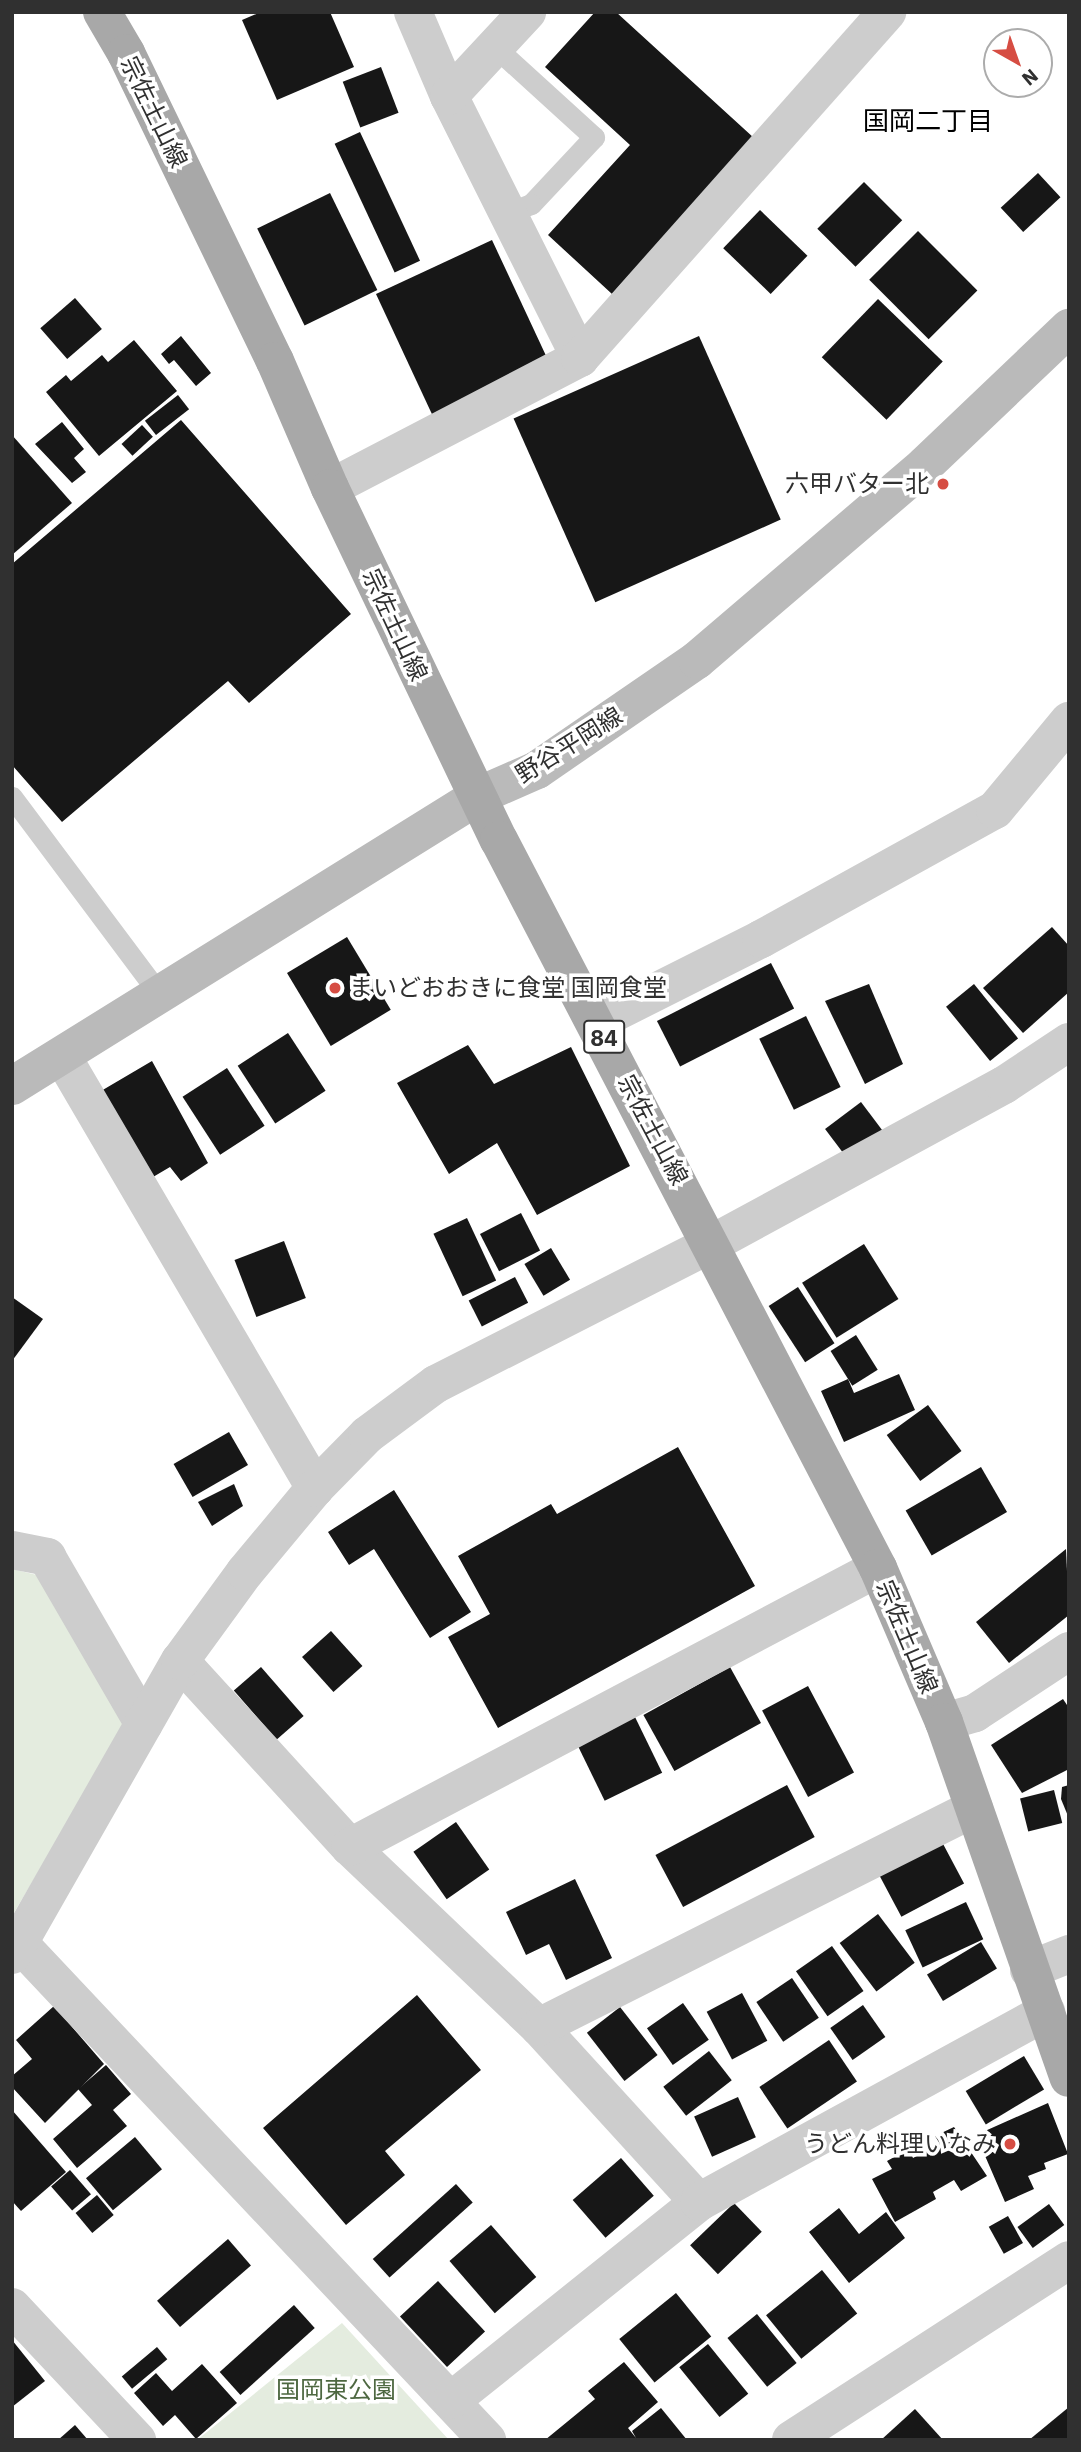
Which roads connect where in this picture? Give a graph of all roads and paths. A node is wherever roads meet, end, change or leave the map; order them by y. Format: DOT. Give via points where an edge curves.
graph roads {
  1 [pos="102,12"];
  2 [pos="414,12"];
  3 [pos="527,12"];
  4 [pos="887,12"];
  5 [pos="495,47"];
  6 [pos="449,96"];
  7 [pos="508,213"];
  8 [pos="1067,333"];
  9 [pos="580,358"];
  10 [pos="330,488"];
  11 [pos="1069,721"];
  12 [pos="480,795"];
  13 [pos="12,797"];
  14 [pos="160,995"];
  15 [pos="596,1022"];
  16 [pos="1069,1042"];
  17 [pos="62,1056"];
  18 [pos="12,1086"];
  19 [pos="713,1243"];
  20 [pos="315,1488"];
  21 [pos="12,1550"];
  22 [pos="878,1568"];
  23 [pos="1069,1651"];
  24 [pos="180,1661"];
  25 [pos="944,1722"];
  26 [pos="144,1724"];
  27 [pos="974,1808"];
  28 [pos="350,1847"];
  29 [pos="15,1949"];
  30 [pos="1069,1954"];
  31 [pos="1029,1970"];
  32 [pos="1046,2012"];
  33 [pos="539,2027"];
  34 [pos="1069,2078"];
  35 [pos="699,2202"];
  36 [pos="1069,2260"];
  37 [pos="12,2307"];
  38 [pos="452,2400"];
  39 [pos="137,2440"];
  40 [pos="486,2440"];
  41 [pos="791,2440"];
  1 -- 10 [label="main road, 宗佐土山線 / 84" via="275,361"];
  2 -- 6 [label="street"];
  3 -- 5 [label="street"];
  4 -- 9 [label="street"];
  5 -- 6 [label="street"];
  5 -- 7 [label="lane" via="594,137 531,204"];
  6 -- 7 [label="street"];
  7 -- 9 [label="street"];
  8 -- 12 [label="main road, 野谷平岡線" via="925,466 697,660 537,771"];
  9 -- 10 [label="street"];
  10 -- 12 [label="main road, 宗佐土山線 / 84"];
  11 -- 15 [label="street" via="995,810 761,939"];
  12 -- 14 [label="main road, 野谷平岡線"];
  12 -- 15 [label="main road, 宗佐土山線 / 84"];
  13 -- 14 [label="lane"];
  14 -- 17 [label="main road, 野谷平岡線"];
  15 -- 19 [label="main road, 宗佐土山線 / 84"];
  16 -- 19 [label="street" via="992,1092"];
  17 -- 18 [label="main road, 野谷平岡線"];
  17 -- 20 [label="street"];
  19 -- 20 [label="street" via="436,1384 367,1435"];
  19 -- 22 [label="main road, 宗佐土山線 / 84"];
  20 -- 24 [label="street" via="245,1572"];
  21 -- 26 [label="street" via="47,1557"];
  22 -- 25 [label="main road, 宗佐土山線 / 84"];
  22 -- 28 [label="street"];
  23 -- 25 [label="street" via="975,1713"];
  24 -- 26 [label="street"];
  24 -- 28 [label="street"];
  25 -- 27 [label="main road, 宗佐土山線 / 84"];
  26 -- 29 [label="street"];
  27 -- 31 [label="main road, 宗佐土山線 / 84"];
  27 -- 33 [label="street"];
  28 -- 33 [label="street"];
  29 -- 38 [label="street"];
  30 -- 31 [label="street"];
  31 -- 32 [label="main road, 宗佐土山線 / 84"];
  32 -- 34 [label="main road, 宗佐土山線 / 84"];
  32 -- 35 [label="street"];
  33 -- 35 [label="street"];
  35 -- 38 [label="street"];
  36 -- 41 [label="street"];
  37 -- 39 [label="street"];
  38 -- 40 [label="street"];
}
